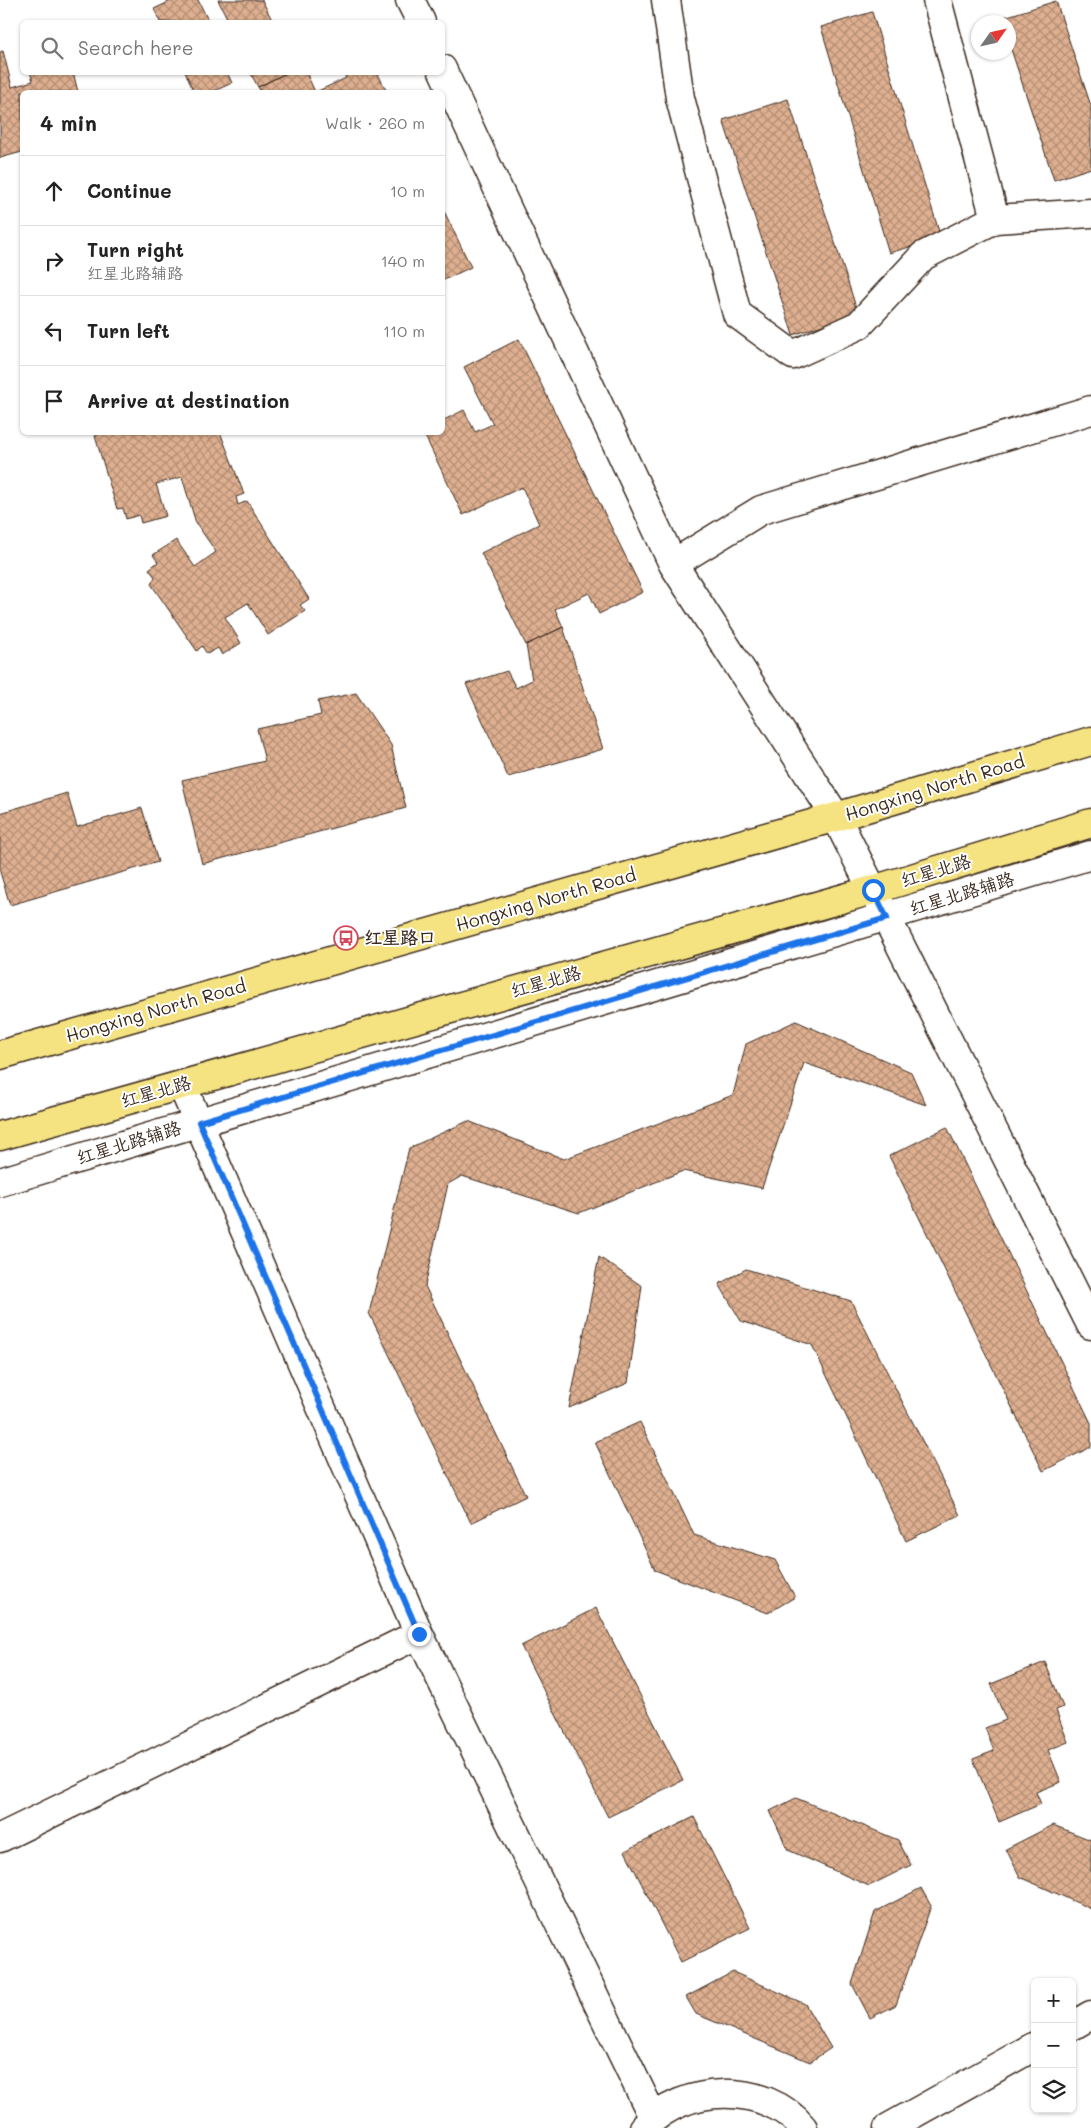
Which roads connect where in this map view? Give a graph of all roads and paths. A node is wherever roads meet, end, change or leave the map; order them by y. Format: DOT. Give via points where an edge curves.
graph roads {
  1 [pos="410,0"];
  2 [pos="666,0"];
  3 [pos="937,0"];
  4 [pos="420,20"];
  5 [pos="444,75"];
  6 [pos="1091,213"];
  7 [pos="995,219"];
  8 [pos="1091,410"];
  9 [pos="673,564"];
  10 [pos="1091,741"];
  11 [pos="836,817"];
  12 [pos="1091,823"];
  13 [pos="1091,855"];
  14 [pos="873,890"];
  15 [pos="887,918"];
  16 [pos="0,1055"];
  17 [pos="182,1085"];
  18 [pos="199,1122"];
  19 [pos="0,1136"];
  20 [pos="0,1182"];
  21 [pos="1091,1325"];
  22 [pos="419,1634"];
  23 [pos="0,1838"];
  24 [pos="1091,2015"];
  25 [pos="1076,2024"];
  26 [pos="1031,2048"];
  27 [pos="649,2123"];
  28 [pos="803,2128"];
  29 [pos="888,2128"];
  1 -- 4 [label="street"];
  2 -- 7 [label="street" via="680,98 737,314 793,355 860,325 923,256"];
  3 -- 7 [label="street"];
  5 -- 9 [label="street"];
  6 -- 7 [label="street"];
  8 -- 9 [label="street" via="760,510"];
  9 -- 11 [label="street"];
  10 -- 11 [label="main road, Hongxing North Road"];
  11 -- 14 [label="street"];
  11 -- 16 [label="main road, Hongxing North Road"];
  12 -- 14 [label="main road, 红星北路"];
  13 -- 15 [label="street, 红星北路辅路"];
  14 -- 15 [label="street"];
  14 -- 17 [label="main road, 红星北路"];
  15 -- 18 [label="street, 红星北路辅路"];
  15 -- 21 [label="street"];
  17 -- 18 [label="street"];
  17 -- 19 [label="main road, 红星北路"];
  18 -- 20 [label="street, 红星北路辅路"];
  18 -- 22 [label="street"];
  22 -- 23 [label="street"];
  22 -- 27 [label="street"];
  24 -- 25 [label="street"];
  26 -- 29 [label="street"];
  27 -- 28 [label="street" via="688,2099 725,2093 764,2100 797,2120"];
}
